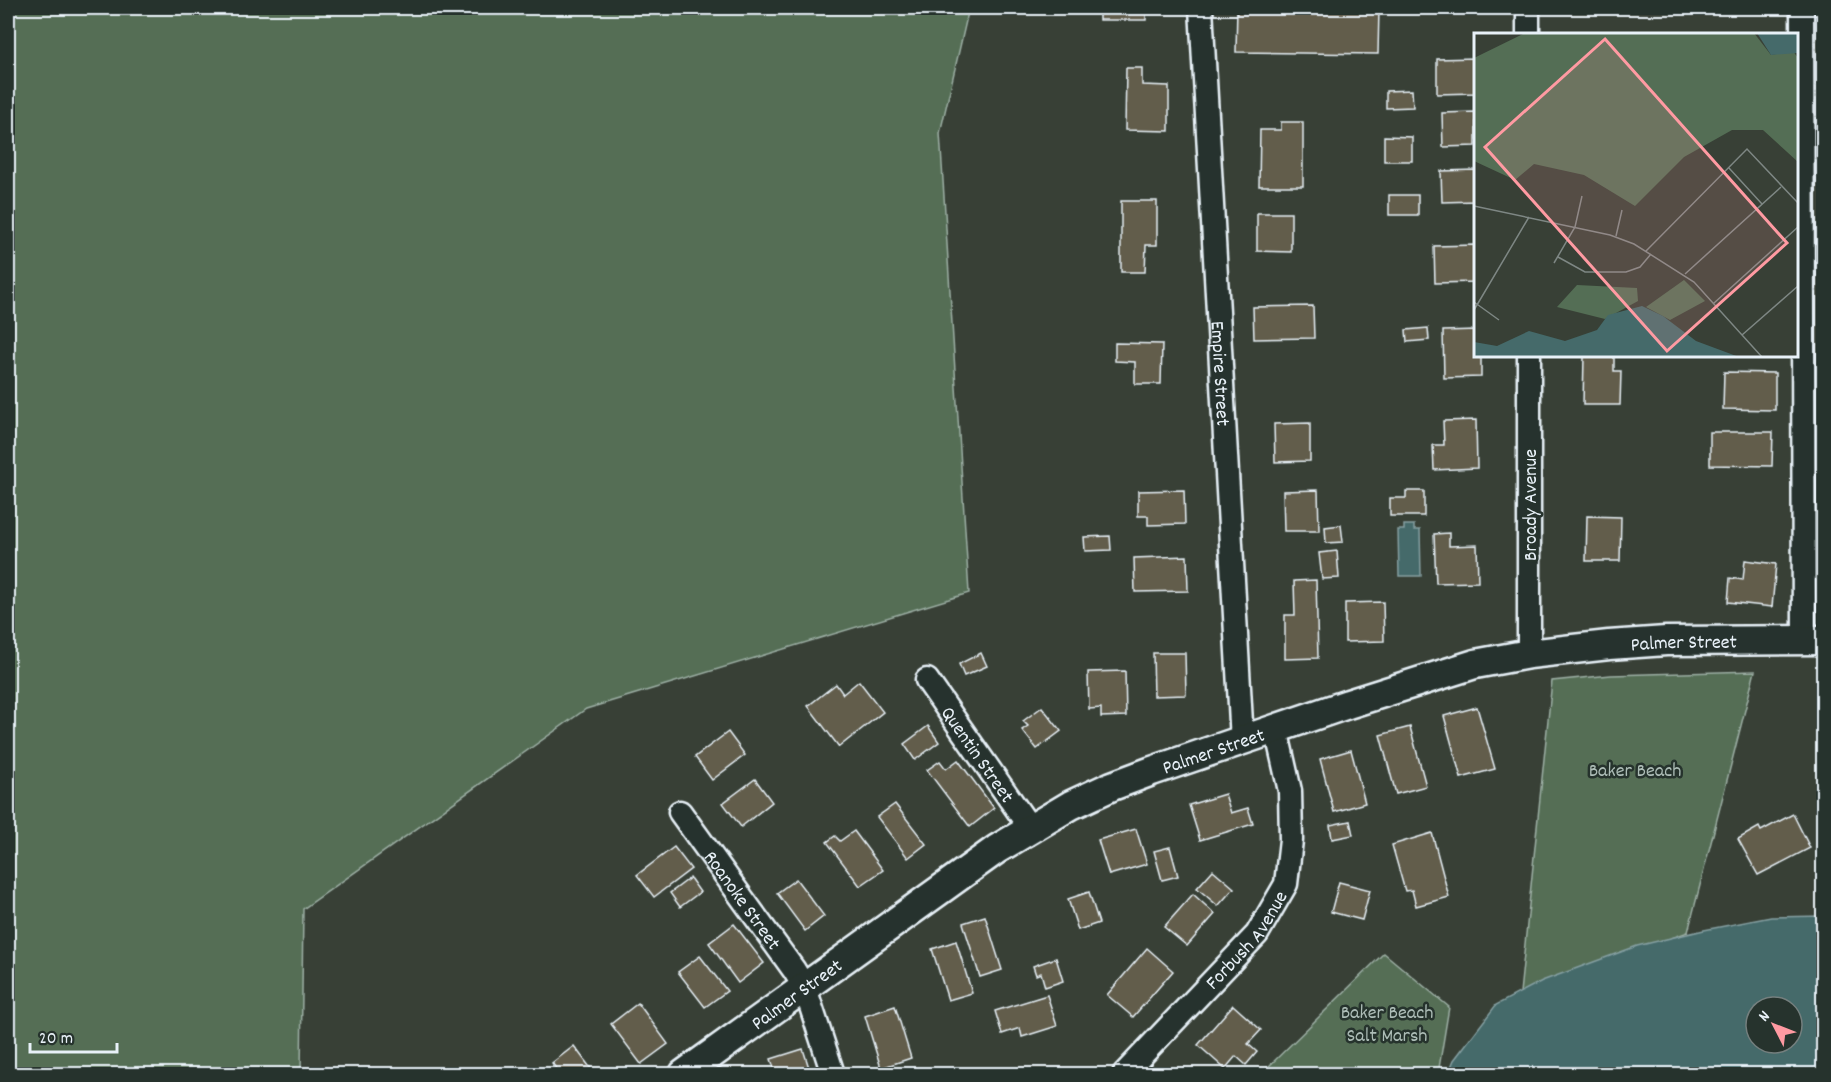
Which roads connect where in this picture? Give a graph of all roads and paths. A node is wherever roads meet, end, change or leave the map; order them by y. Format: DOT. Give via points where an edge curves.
graph roads {
  1 [pos="1201,8"];
  2 [pos="1528,8"];
  3 [pos="1804,9"];
  4 [pos="1528,33"];
  5 [pos="1529,357"];
  6 [pos="1814,640"];
  7 [pos="1529,654"];
  8 [pos="927,680"];
  9 [pos="1276,729"];
  10 [pos="1242,741"];
  11 [pos="680,812"];
  12 [pos="1030,828"];
  13 [pos="805,988"];
  14 [pos="684,1074"];
  15 [pos="833,1074"];
  16 [pos="1124,1074"];
  1 -- 10 [label="street, Empire Street"];
  2 -- 4 [label="street"];
  3 -- 6 [label="street"];
  5 -- 7 [label="street, Broady Avenue"];
  6 -- 7 [label="street, Palmer Street" via="1666,641"];
  7 -- 9 [label="street, Palmer Street" via="1475,664"];
  8 -- 12 [label="street, Quentin Street"];
  9 -- 10 [label="street, Palmer Street"];
  9 -- 16 [label="street, Forbush Avenue" via="1290,791 1291,840 1286,884 1257,934"];
  10 -- 12 [label="street, Palmer Street" via="1112,786"];
  11 -- 13 [label="street, Roanoke Street"];
  12 -- 13 [label="street, Palmer Street"];
  13 -- 14 [label="street, Palmer Street"];
  13 -- 15 [label="street, Roanoke Street"];
}
